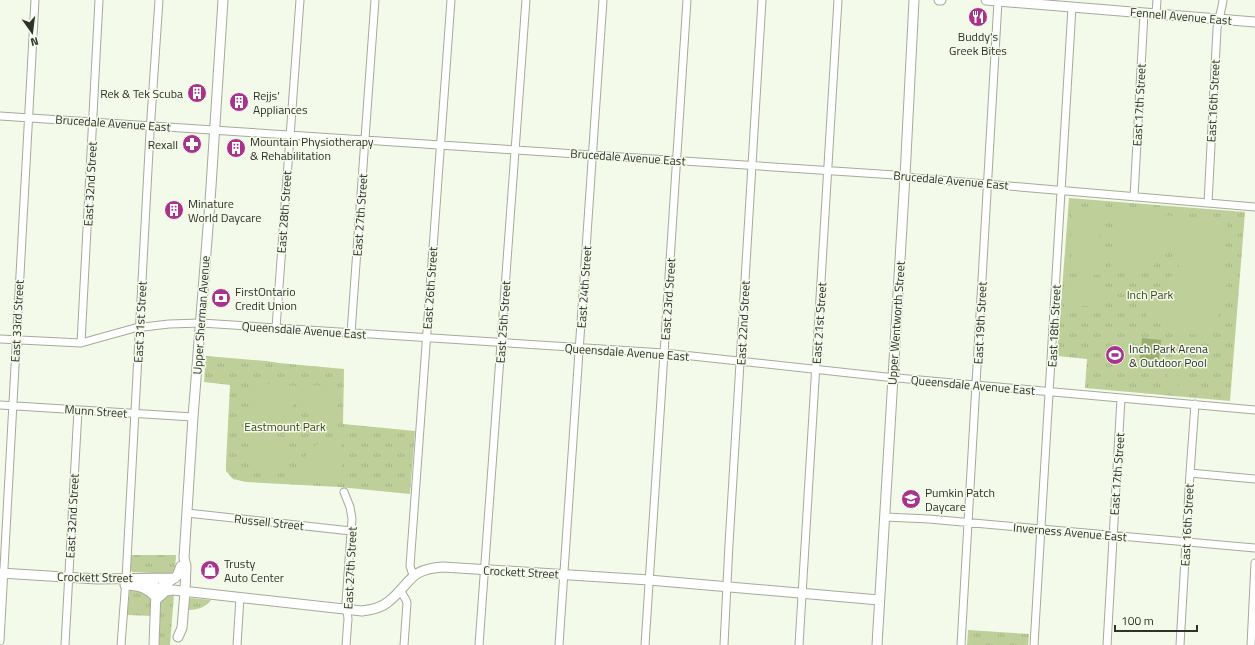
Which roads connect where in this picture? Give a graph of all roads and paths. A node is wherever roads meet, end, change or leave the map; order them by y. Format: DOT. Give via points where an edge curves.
graph roads {
  1 [pos="35,0"];
  2 [pos="100,0"];
  3 [pos="159,0"];
  4 [pos="223,0"];
  5 [pos="300,0"];
  6 [pos="375,0"];
  7 [pos="451,0"];
  8 [pos="526,0"];
  9 [pos="603,0"];
  10 [pos="688,0"];
  11 [pos="762,0"];
  12 [pos="838,0"];
  13 [pos="914,0"];
  14 [pos="986,0"];
  15 [pos="1157,0"];
  16 [pos="1223,0"];
  17 [pos="998,1"];
  18 [pos="1008,1"];
  19 [pos="1090,4"];
  20 [pos="1072,7"];
  21 [pos="1144,13"];
  22 [pos="1156,14"];
  23 [pos="1219,19"];
  24 [pos="1255,22"];
  25 [pos="0,116"];
  26 [pos="28,118"];
  27 [pos="93,122"];
  28 [pos="151,125"];
  29 [pos="215,130"];
  30 [pos="290,135"];
  31 [pos="365,140"];
  32 [pos="440,145"];
  33 [pos="515,150"];
  34 [pos="593,155"];
  35 [pos="676,161"];
  36 [pos="752,165"];
  37 [pos="828,170"];
  38 [pos="905,176"];
  39 [pos="988,184"];
  40 [pos="1062,191"];
  41 [pos="1134,197"];
  42 [pos="1208,203"];
  43 [pos="1255,207"];
  44 [pos="201,323"];
  45 [pos="140,327"];
  46 [pos="276,328"];
  47 [pos="351,333"];
  48 [pos="426,338"];
  49 [pos="0,339"];
  50 [pos="16,340"];
  51 [pos="501,343"];
  52 [pos="81,344"];
  53 [pos="580,348"];
  54 [pos="664,354"];
  55 [pos="741,362"];
  56 [pos="816,370"];
  57 [pos="893,378"];
  58 [pos="976,385"];
  59 [pos="1050,391"];
  60 [pos="1121,398"];
  61 [pos="1195,404"];
  62 [pos="0,405"];
  63 [pos="13,406"];
  64 [pos="78,410"];
  65 [pos="1255,410"];
  66 [pos="135,414"];
  67 [pos="193,417"];
  68 [pos="1190,473"];
  69 [pos="1255,479"];
  70 [pos="344,492"];
  71 [pos="187,514"];
  72 [pos="885,517"];
  73 [pos="968,523"];
  74 [pos="1041,530"];
  75 [pos="351,531"];
  76 [pos="1113,536"];
  77 [pos="1186,542"];
  78 [pos="1255,548"];
  79 [pos="182,562"];
  80 [pos="1255,563"];
  81 [pos="485,570"];
  82 [pos="2,573"];
  83 [pos="413,575"];
  84 [pos="565,575"];
  85 [pos="69,577"];
  86 [pos="137,578"];
  87 [pos="175,578"];
  88 [pos="649,580"];
  89 [pos="126,582"];
  90 [pos="728,587"];
  91 [pos="400,590"];
  92 [pos="182,591"];
  93 [pos="803,593"];
  94 [pos="240,598"];
  95 [pos="157,599"];
  96 [pos="879,600"];
  97 [pos="347,610"];
  98 [pos="0,641"];
  99 [pos="178,641"];
  100 [pos="65,645"];
  101 [pos="121,645"];
  102 [pos="154,645"];
  103 [pos="237,645"];
  104 [pos="346,645"];
  105 [pos="404,645"];
  106 [pos="480,645"];
  107 [pos="560,645"];
  108 [pos="644,645"];
  109 [pos="724,645"];
  110 [pos="799,645"];
  111 [pos="877,645"];
  112 [pos="961,645"];
  113 [pos="1034,645"];
  114 [pos="1106,645"];
  115 [pos="1180,645"];
  116 [pos="1250,645"];
  1 -- 26 [label="street, East 33rd Street"];
  2 -- 27 [label="street, East 32nd Street"];
  3 -- 28 [label="street, East 31st Street"];
  4 -- 29 [label="main road, Upper Sherman Avenue"];
  5 -- 30 [label="street, East 28th Street"];
  6 -- 31 [label="street, East 27th Street"];
  7 -- 32 [label="street, East 26th Street"];
  8 -- 33 [label="street, East 25th Street"];
  9 -- 34 [label="street, East 24th Street"];
  10 -- 35 [label="street, East 23rd Street"];
  11 -- 36 [label="street, East 22nd Street"];
  12 -- 37 [label="street, East 21st Street"];
  13 -- 38 [label="main road, Upper Wentworth Street"];
  14 -- 17 [label="main road, Fennell Avenue East"];
  15 -- 22 [label="street"];
  16 -- 23 [label="street, East 16th Street"];
  17 -- 18 [label="main road, Fennell Avenue East"];
  17 -- 39 [label="street, East 19th Street"];
  18 -- 20 [label="main road, Fennell Avenue East"];
  19 -- 20 [label="main road, Fennell Avenue East"];
  19 -- 21 [label="main road, Fennell Avenue East"];
  20 -- 40 [label="street, East 18th Street"];
  21 -- 22 [label="main road, Fennell Avenue East"];
  21 -- 41 [label="street, East 17th Street"];
  22 -- 23 [label="main road, Fennell Avenue East"];
  23 -- 24 [label="main road, Fennell Avenue East"];
  23 -- 42 [label="street, East 16th Street"];
  25 -- 26 [label="street, Brucedale Avenue East"];
  26 -- 27 [label="street, Brucedale Avenue East"];
  26 -- 50 [label="street, East 33rd Street"];
  27 -- 28 [label="street, Brucedale Avenue East"];
  27 -- 52 [label="street, East 32nd Street"];
  28 -- 29 [label="street, Brucedale Avenue East"];
  28 -- 45 [label="street, East 31st Street"];
  29 -- 30 [label="street, Brucedale Avenue East"];
  29 -- 44 [label="main road, Upper Sherman Avenue"];
  30 -- 31 [label="street, Brucedale Avenue East"];
  30 -- 46 [label="street, East 28th Street"];
  31 -- 32 [label="street, Brucedale Avenue East"];
  31 -- 47 [label="street, East 27th Street"];
  32 -- 33 [label="street, Brucedale Avenue East"];
  32 -- 48 [label="street, East 26th Street"];
  33 -- 34 [label="street, Brucedale Avenue East"];
  33 -- 51 [label="street, East 25th Street"];
  34 -- 35 [label="street, Brucedale Avenue East"];
  34 -- 53 [label="street, East 24th Street"];
  35 -- 36 [label="street, Brucedale Avenue East"];
  35 -- 54 [label="street, East 23rd Street"];
  36 -- 37 [label="street, Brucedale Avenue East"];
  36 -- 55 [label="street, East 22nd Street"];
  37 -- 38 [label="street, Brucedale Avenue East"];
  37 -- 56 [label="street, East 21st Street"];
  38 -- 39 [label="street, Brucedale Avenue East"];
  38 -- 57 [label="main road, Upper Wentworth Street"];
  39 -- 40 [label="street, Brucedale Avenue East"];
  39 -- 58 [label="street, East 19th Street"];
  40 -- 41 [label="street, Brucedale Avenue East"];
  40 -- 59 [label="street, East 18th Street"];
  41 -- 42 [label="street, Brucedale Avenue East"];
  42 -- 43 [label="street, Brucedale Avenue East"];
  44 -- 45 [label="street, Queensdale Avenue East"];
  44 -- 46 [label="street, Queensdale Avenue East"];
  44 -- 67 [label="main road, Upper Sherman Avenue"];
  45 -- 52 [label="street, Queensdale Avenue East"];
  45 -- 66 [label="street, East 31st Street"];
  46 -- 47 [label="street, Queensdale Avenue East"];
  47 -- 48 [label="street, Queensdale Avenue East"];
  48 -- 51 [label="street, Queensdale Avenue East"];
  48 -- 83 [label="street, East 26th Street" via="410,566"];
  49 -- 50 [label="street, Queensdale Avenue East"];
  50 -- 52 [label="street, Queensdale Avenue East"];
  50 -- 63 [label="street, East 33rd Street"];
  51 -- 53 [label="street, Queensdale Avenue East"];
  51 -- 81 [label="street, East 25th Street"];
  53 -- 54 [label="street, Queensdale Avenue East"];
  53 -- 84 [label="street, East 24th Street"];
  54 -- 55 [label="street, Queensdale Avenue East"];
  54 -- 88 [label="street, East 23rd Street"];
  55 -- 56 [label="street, Queensdale Avenue East"];
  55 -- 90 [label="street, East 22nd Street"];
  56 -- 57 [label="street, Queensdale Avenue East"];
  56 -- 93 [label="street, East 21st Street"];
  57 -- 58 [label="street, Queensdale Avenue East"];
  57 -- 72 [label="main road, Upper Wentworth Street"];
  58 -- 59 [label="street, Queensdale Avenue East"];
  58 -- 73 [label="street, East 19th Street"];
  59 -- 60 [label="street, Queensdale Avenue East"];
  59 -- 74 [label="street, East 18th Street"];
  60 -- 61 [label="street, Queensdale Avenue East"];
  60 -- 76 [label="street, East 17th Street"];
  61 -- 65 [label="street, Queensdale Avenue East"];
  61 -- 68 [label="street, East 16th Street"];
  62 -- 63 [label="street, Munn Street"];
  63 -- 64 [label="street, Munn Street"];
  63 -- 82 [label="street, East 33rd Street"];
  64 -- 66 [label="street, Munn Street"];
  64 -- 85 [label="street, East 32nd Street"];
  66 -- 67 [label="street, Munn Street"];
  66 -- 89 [label="street, East 31st Street"];
  67 -- 71 [label="main road, Upper Sherman Avenue"];
  68 -- 69 [label="street"];
  68 -- 77 [label="street, East 16th Street"];
  70 -- 75 [label="street, East 27th Street" via="352,512"];
  71 -- 75 [label="street, Russell Street"];
  71 -- 79 [label="main road, Upper Sherman Avenue"];
  72 -- 73 [label="street, Inverness Avenue East"];
  72 -- 96 [label="main road, Upper Wentworth Street"];
  73 -- 74 [label="street, Inverness Avenue East"];
  73 -- 112 [label="street, East 19th Street"];
  74 -- 76 [label="street, Inverness Avenue East"];
  74 -- 113 [label="street, East 18th Street"];
  75 -- 97 [label="street, East 27th Street"];
  76 -- 77 [label="street, Inverness Avenue East"];
  76 -- 114 [label="street, East 17th Street"];
  77 -- 78 [label="street, Inverness Avenue East"];
  77 -- 115 [label="street, East 16th Street"];
  79 -- 87 [label="main road"];
  79 -- 92 [label="main road, Upper Sherman Avenue"];
  80 -- 116 [label="street"];
  81 -- 83 [label="main road, Crockett Street" via="433,568"];
  81 -- 84 [label="main road, Crockett Street"];
  81 -- 106 [label="street, East 25th Street"];
  82 -- 85 [label="main road, Crockett Street"];
  82 -- 98 [label="street, East 33rd Street"];
  83 -- 91 [label="main road, Crockett Street"];
  84 -- 88 [label="main road, Crockett Street"];
  84 -- 107 [label="street, East 24th Street"];
  85 -- 89 [label="main road, Crockett Street"];
  85 -- 100 [label="street, East 32nd Street"];
  86 -- 87 [label="main road, Crockett Street"];
  86 -- 89 [label="main road, Crockett Street"];
  86 -- 95 [label="main road" via="154,584"];
  87 -- 95 [label="main road" via="160,588"];
  88 -- 90 [label="main road, Crockett Street"];
  88 -- 108 [label="street, East 23rd Street"];
  89 -- 95 [label="main road" via="144,588"];
  89 -- 101 [label="street, East 31st Street"];
  90 -- 93 [label="main road, Crockett Street"];
  90 -- 109 [label="street, East 22nd Street"];
  91 -- 97 [label="main road, Crockett Street" via="388,602 377,608"];
  91 -- 105 [label="street" via="407,603"];
  92 -- 94 [label="main road, Crockett Street"];
  92 -- 95 [label="main road" via="166,591"];
  92 -- 99 [label="main road, Upper Sherman Avenue" via="182,628"];
  93 -- 96 [label="main road, Crockett Street"];
  93 -- 110 [label="street, East 21st Street"];
  94 -- 97 [label="main road, Crockett Street"];
  94 -- 103 [label="street"];
  95 -- 102 [label="main road"];
  96 -- 111 [label="main road, Upper Wentworth Street"];
  97 -- 104 [label="street, East 27th Street"];
}
